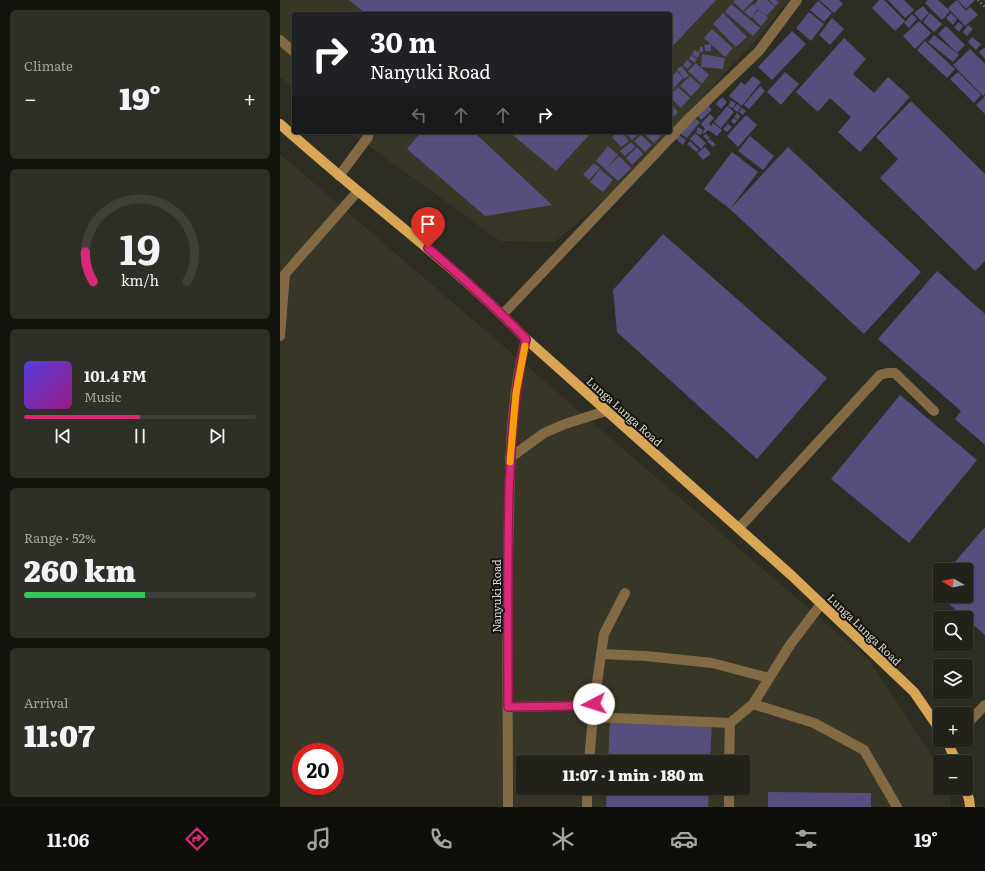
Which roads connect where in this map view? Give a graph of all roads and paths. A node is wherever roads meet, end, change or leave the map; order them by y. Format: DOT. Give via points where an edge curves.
graph roads {
  1 [pos="797,0"];
  2 [pos="978,0"];
  3 [pos="985,7"];
  4 [pos="280,40"];
  5 [pos="292,50"];
  6 [pos="280,124"];
  7 [pos="369,134"];
  8 [pos="339,176"];
  9 [pos="358,191"];
  10 [pos="282,272"];
  11 [pos="503,314"];
  12 [pos="280,336"];
  13 [pos="526,339"];
  14 [pos="606,411"];
  15 [pos="934,411"];
  16 [pos="510,458"];
  17 [pos="739,528"];
  18 [pos="625,593"];
  19 [pos="821,604"];
  20 [pos="601,654"];
  21 [pos="769,678"];
  22 [pos="594,704"];
  23 [pos="754,704"];
  24 [pos="985,705"];
  25 [pos="508,707"];
  26 [pos="592,717"];
  27 [pos="973,717"];
  28 [pos="933,720"];
  29 [pos="730,723"];
  30 [pos="589,755"];
  31 [pos="730,755"];
  32 [pos="587,795"];
  33 [pos="729,795"];
  34 [pos="968,795"];
  35 [pos="508,807"];
  36 [pos="586,807"];
  37 [pos="729,807"];
  38 [pos="896,807"];
  39 [pos="970,807"];
  1 -- 11 [label="street" via="759,51 690,117"];
  2 -- 3 [label="path"];
  4 -- 5 [label="street"];
  6 -- 8 [label="main road, Lunga Lunga Road"];
  7 -- 8 [label="street"];
  8 -- 9 [label="main road, Lunga Lunga Road"];
  9 -- 10 [label="street"];
  9 -- 11 [label="main road, Lunga Lunga Road"];
  10 -- 12 [label="street"];
  11 -- 13 [label="main road, Lunga Lunga Road"];
  13 -- 14 [label="main road, Lunga Lunga Road"];
  13 -- 16 [label="street, Nanyuki Road" via="516,393"];
  14 -- 16 [label="street" via="544,432"];
  14 -- 17 [label="main road, Lunga Lunga Road"];
  15 -- 17 [label="street" via="895,373 880,375"];
  16 -- 25 [label="street, Nanyuki Road"];
  17 -- 19 [label="main road, Lunga Lunga Road"];
  18 -- 20 [label="street" via="604,634"];
  19 -- 21 [label="street"];
  19 -- 28 [label="main road, Lunga Lunga Road" via="914,692"];
  20 -- 21 [label="street" via="712,663"];
  20 -- 22 [label="street"];
  21 -- 23 [label="street"];
  22 -- 25 [label="street"];
  22 -- 26 [label="street"];
  23 -- 29 [label="street"];
  23 -- 38 [label="street" via="814,723 864,750"];
  24 -- 27 [label="street"];
  25 -- 35 [label="street, Nanyuki Road"];
  26 -- 29 [label="street"];
  26 -- 30 [label="street"];
  29 -- 31 [label="street"];
  32 -- 36 [label="street"];
  33 -- 37 [label="street"];
  34 -- 39 [label="main road"];
}
